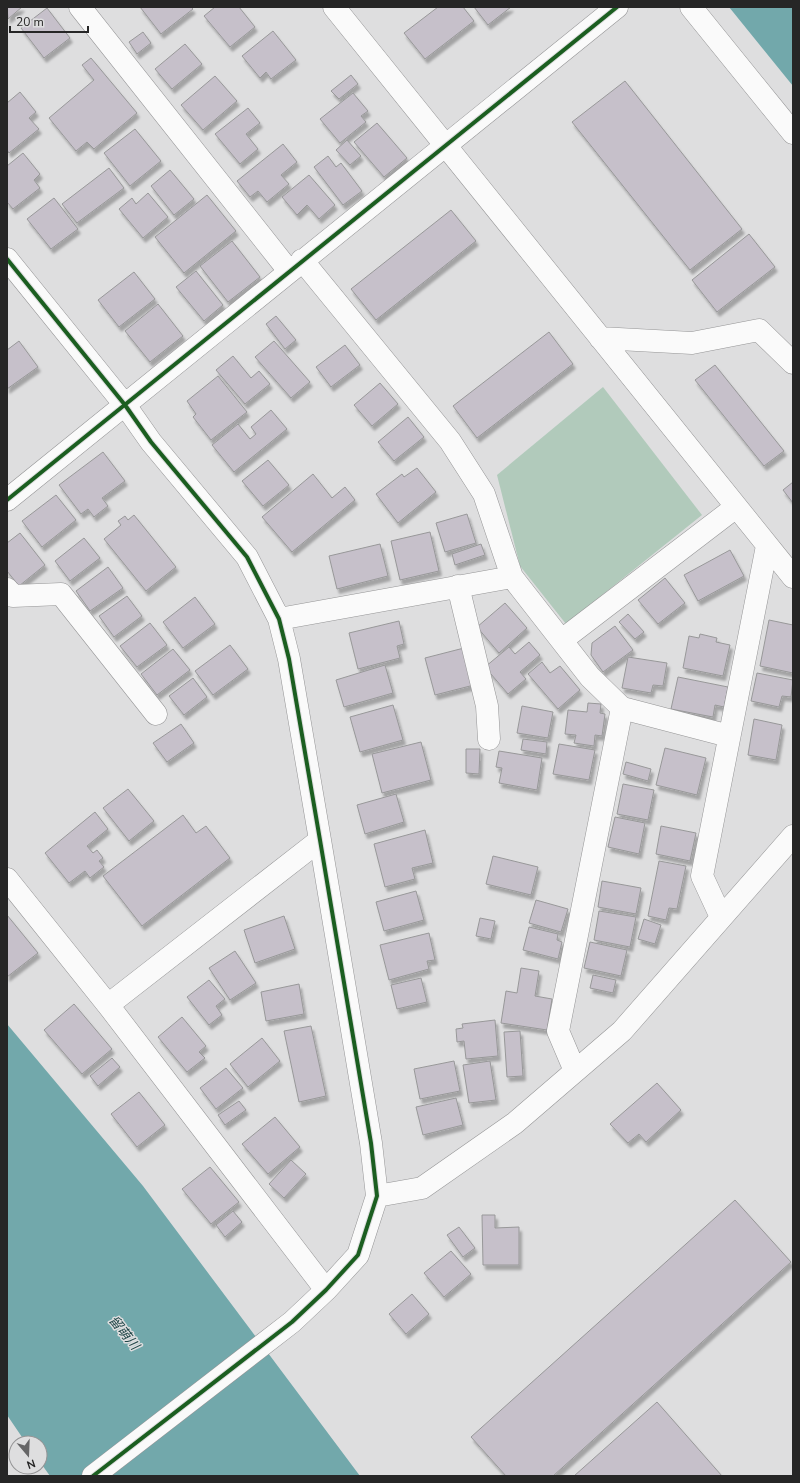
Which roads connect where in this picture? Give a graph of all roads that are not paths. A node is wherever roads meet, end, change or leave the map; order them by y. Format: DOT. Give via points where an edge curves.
graph roads {
  1 [pos="80,7"];
  2 [pos="334,7"];
  3 [pos="617,7"];
  4 [pos="691,7"];
  5 [pos="793,133"];
  6 [pos="446,146"];
  7 [pos="7,259"];
  8 [pos="295,266"];
  9 [pos="600,338"];
  10 [pos="793,363"];
  11 [pos="125,405"];
  12 [pos="7,500"];
  13 [pos="736,508"];
  14 [pos="767,546"];
  15 [pos="512,577"];
  16 [pos="793,577"];
  17 [pos="458,586"];
  18 [pos="7,589"];
  19 [pos="279,618"];
  20 [pos="562,640"];
  21 [pos="622,708"];
  22 [pos="156,714"];
  23 [pos="729,736"];
  24 [pos="489,739"];
  25 [pos="793,836"];
  26 [pos="320,840"];
  27 [pos="7,879"];
  28 [pos="721,917"];
  29 [pos="108,1005"];
  30 [pos="575,1071"];
  31 [pos="377,1196"];
  32 [pos="326,1290"];
  33 [pos="93,1476"];
  1 -- 8 [label="street"];
  2 -- 6 [label="street"];
  3 -- 6 [label="street"];
  4 -- 5 [label="street"];
  6 -- 8 [label="street"];
  6 -- 9 [label="street"];
  7 -- 11 [label="street"];
  8 -- 11 [label="street"];
  8 -- 15 [label="street" via="450,441 484,494"];
  9 -- 10 [label="street" via="692,343 759,330"];
  9 -- 13 [label="street"];
  11 -- 12 [label="street"];
  11 -- 19 [label="street" via="151,442 247,557"];
  13 -- 14 [label="street"];
  13 -- 20 [label="street"];
  14 -- 16 [label="street"];
  14 -- 23 [label="street"];
  15 -- 17 [label="street"];
  15 -- 20 [label="street"];
  17 -- 19 [label="street"];
  17 -- 24 [label="street" via="487,706"];
  18 -- 22 [label="street" via="13,596 61,594"];
  19 -- 26 [label="street" via="289,659"];
  20 -- 21 [label="street" via="590,677"];
  21 -- 23 [label="street"];
  21 -- 30 [label="street" via="558,1031"];
  23 -- 28 [label="street" via="702,876"];
  25 -- 28 [label="street"];
  26 -- 29 [label="street"];
  26 -- 31 [label="street" via="371,1143"];
  27 -- 29 [label="street"];
  28 -- 30 [label="street" via="622,1031"];
  29 -- 32 [label="street"];
  30 -- 31 [label="street" via="515,1123 422,1188"];
  31 -- 32 [label="street" via="358,1255"];
  32 -- 33 [label="street" via="292,1322"];
}
